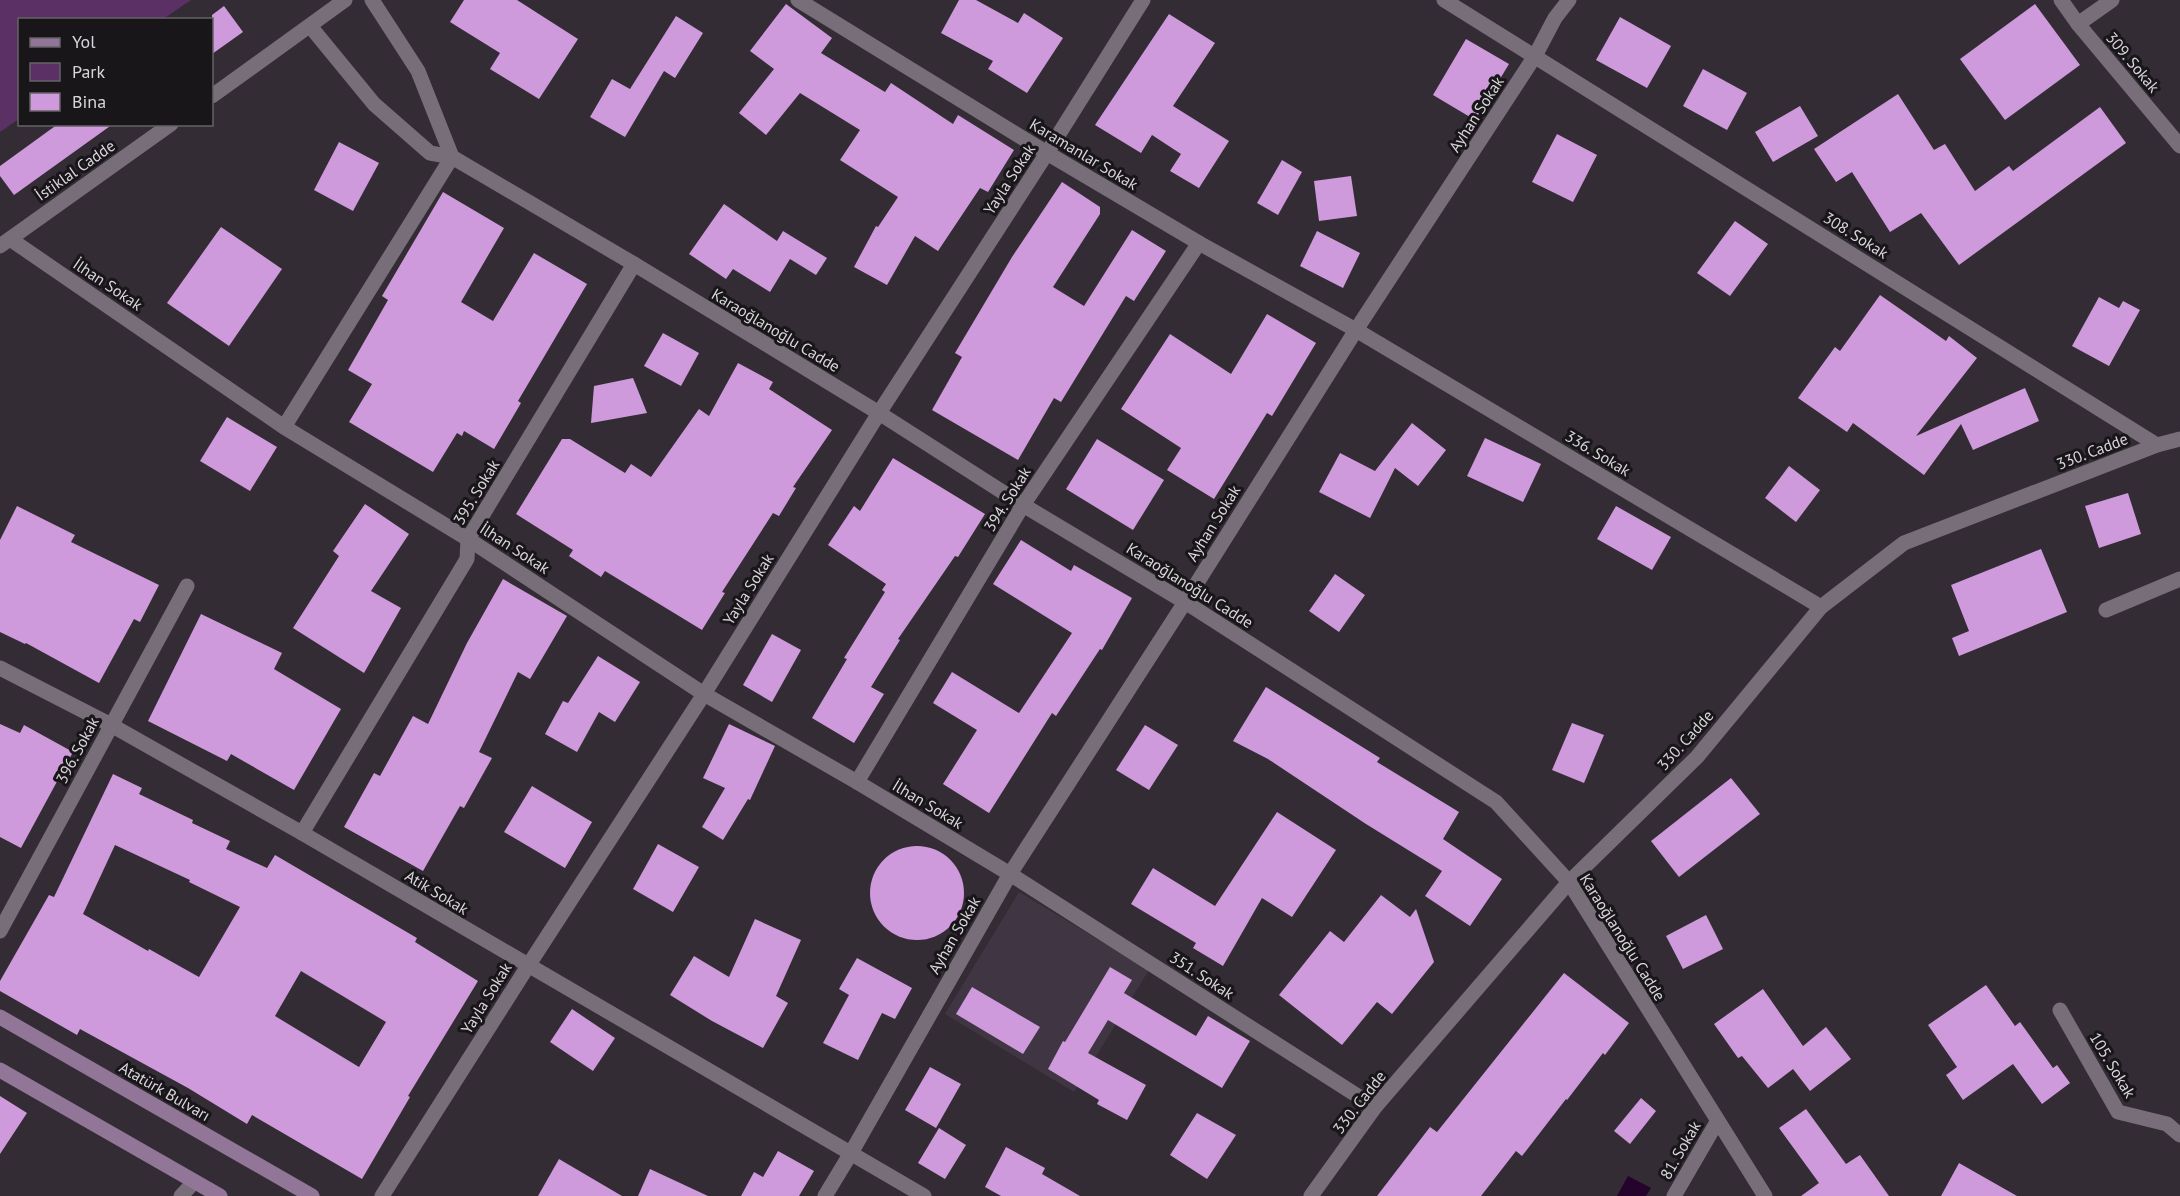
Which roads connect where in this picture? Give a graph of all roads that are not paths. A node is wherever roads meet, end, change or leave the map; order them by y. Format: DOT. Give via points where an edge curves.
graph roads {
  1 [pos="345,0"];
  2 [pos="372,0"];
  3 [pos="798,0"];
  4 [pos="1143,0"];
  5 [pos="1444,0"];
  6 [pos="1569,0"];
  7 [pos="2061,0"];
  8 [pos="2112,0"];
  9 [pos="2078,24"];
  10 [pos="310,26"];
  11 [pos="1535,56"];
  12 [pos="213,95"];
  13 [pos="168,126"];
  14 [pos="2180,146"];
  15 [pos="1047,153"];
  16 [pos="452,156"];
  17 [pos="5,242"];
  18 [pos="1198,243"];
  19 [pos="634,264"];
  20 [pos="1356,330"];
  21 [pos="879,413"];
  22 [pos="284,427"];
  23 [pos="2180,439"];
  24 [pos="2157,445"];
  25 [pos="1023,505"];
  26 [pos="468,539"];
  27 [pos="2180,579"];
  28 [pos="187,586"];
  29 [pos="1185,602"];
  30 [pos="1821,606"];
  31 [pos="2106,610"];
  32 [pos="0,668"];
  33 [pos="704,694"];
  34 [pos="111,725"];
  35 [pos="857,782"];
  36 [pos="302,833"];
  37 [pos="1010,874"];
  38 [pos="1569,882"];
  39 [pos="0,931"];
  40 [pos="528,966"];
  41 [pos="2060,1010"];
  42 [pos="0,1017"];
  43 [pos="0,1070"];
  44 [pos="1375,1107"];
  45 [pos="1717,1122"];
  46 [pos="2180,1135"];
  47 [pos="851,1153"];
  48 [pos="194,1182"];
  49 [pos="182,1196"];
  50 [pos="220,1196"];
  51 [pos="312,1196"];
  52 [pos="382,1196"];
  53 [pos="825,1196"];
  54 [pos="924,1196"];
  55 [pos="1311,1196"];
  56 [pos="1674,1196"];
  57 [pos="1765,1196"];
  1 -- 10 [label="street"];
  2 -- 16 [label="street" via="418,71"];
  3 -- 15 [label="street, Karamanlar Sokak"];
  4 -- 15 [label="street, Yayla Sokak"];
  5 -- 11 [label="street, 308. Sokak"];
  6 -- 11 [label="street, Ayhan Sokak"];
  7 -- 9 [label="street, 309. Sokak"];
  8 -- 9 [label="street"];
  9 -- 14 [label="street, 309. Sokak"];
  10 -- 12 [label="street"];
  10 -- 16 [label="street, Karaoğlanoğlu Cadde" via="374,104 430,153"];
  11 -- 20 [label="street, Ayhan Sokak"];
  11 -- 24 [label="street, 308. Sokak"];
  13 -- 17 [label="street, İstiklal Cadde"];
  15 -- 18 [label="street, Karamanlar Sokak"];
  15 -- 21 [label="street, Yayla Sokak"];
  16 -- 19 [label="street, Karaoğlanoğlu Cadde"];
  16 -- 22 [label="street"];
  17 -- 22 [label="street, İlhan Sokak"];
  18 -- 20 [label="street, Karamanlar Sokak"];
  18 -- 25 [label="street, 394. Sokak"];
  19 -- 21 [label="street, Karaoğlanoğlu Cadde"];
  19 -- 26 [label="street, 395. Sokak"];
  20 -- 29 [label="street, Ayhan Sokak"];
  20 -- 30 [label="street, 336. Sokak"];
  21 -- 25 [label="street, Karaoğlanoğlu Cadde"];
  21 -- 33 [label="street, Yayla Sokak"];
  22 -- 26 [label="street, İlhan Sokak"];
  23 -- 24 [label="street, 330. Cadde"];
  24 -- 30 [label="street, 330. Cadde" via="1904,543"];
  25 -- 29 [label="street, Karaoğlanoğlu Cadde"];
  25 -- 35 [label="street, 394. Sokak"];
  26 -- 33 [label="street, İlhan Sokak"];
  26 -- 36 [label="street, 395. Sokak" via="468,559"];
  27 -- 31 [label="street"];
  28 -- 34 [label="street, 396. Sokak"];
  29 -- 37 [label="street, Ayhan Sokak"];
  29 -- 38 [label="street, Karaoğlanoğlu Cadde" via="1496,802"];
  30 -- 38 [label="street, 330. Cadde" via="1697,756"];
  32 -- 34 [label="street, Atik Sokak"];
  33 -- 35 [label="street, İlhan Sokak"];
  33 -- 40 [label="street, Yayla Sokak"];
  34 -- 36 [label="street, Atik Sokak"];
  34 -- 39 [label="street, 396. Sokak"];
  35 -- 37 [label="street, İlhan Sokak"];
  36 -- 40 [label="street, Atik Sokak"];
  37 -- 44 [label="street, 351. Sokak"];
  37 -- 47 [label="street, Ayhan Sokak"];
  38 -- 44 [label="street, 330. Cadde"];
  38 -- 45 [label="street, Karaoğlanoğlu Cadde"];
  40 -- 47 [label="street, Atik Sokak"];
  40 -- 52 [label="street, Yayla Sokak"];
  41 -- 46 [label="street, 105. Sokak" via="2118,1112 2167,1124"];
  42 -- 51 [label="main road, Atatürk Bulvarı"];
  43 -- 48 [label="main road"];
  44 -- 55 [label="street, 330. Cadde"];
  45 -- 56 [label="street, 81. Sokak"];
  45 -- 57 [label="street, Karaoğlanoğlu Cadde"];
  47 -- 53 [label="street, Ayhan Sokak"];
  47 -- 54 [label="street, Atik Sokak"];
  48 -- 49 [label="street"];
  48 -- 50 [label="main road"];
}
